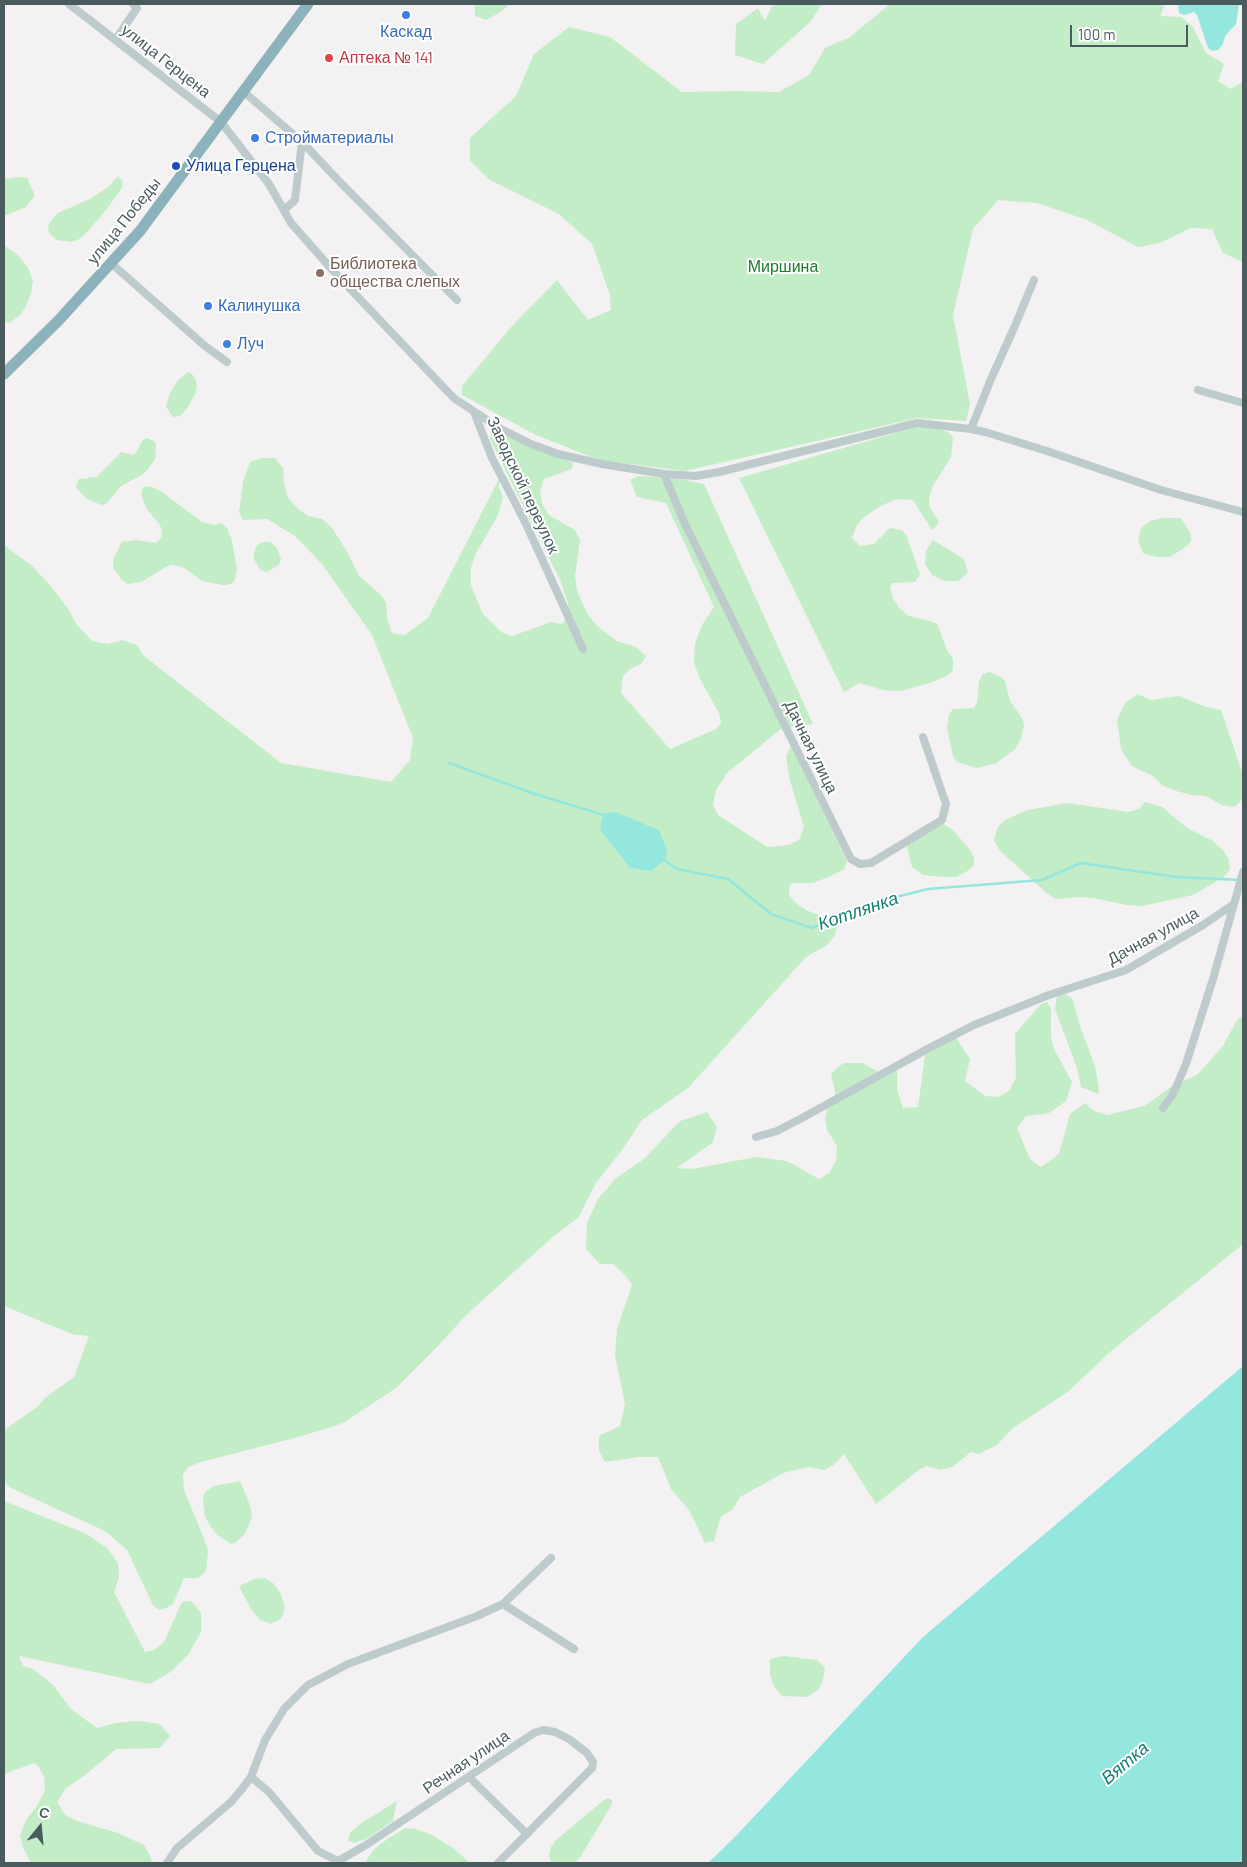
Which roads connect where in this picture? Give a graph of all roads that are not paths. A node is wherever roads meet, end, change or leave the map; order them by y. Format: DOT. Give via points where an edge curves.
graph roads {
  1 [pos="69,4"];
  2 [pos="133,4"];
  3 [pos="308,4"];
  4 [pos="116,39"];
  5 [pos="244,92"];
  6 [pos="221,122"];
  7 [pos="302,142"];
  8 [pos="284,210"];
  9 [pos="112,264"];
  10 [pos="1034,280"];
  11 [pos="457,300"];
  12 [pos="227,362"];
  13 [pos="4,374"];
  14 [pos="1198,390"];
  15 [pos="1243,403"];
  16 [pos="474,412"];
  17 [pos="971,429"];
  18 [pos="664,474"];
  19 [pos="1243,512"];
  20 [pos="583,649"];
  21 [pos="923,737"];
  22 [pos="1243,872"];
  23 [pos="1234,904"];
  24 [pos="1163,1108"];
  25 [pos="756,1137"];
  26 [pos="551,1558"];
  27 [pos="503,1604"];
  28 [pos="574,1648"];
  29 [pos="251,1777"];
  30 [pos="469,1777"];
  31 [pos="527,1834"];
  32 [pos="166,1863"];
  33 [pos="498,1863"];
  1 -- 4 [label="street, улица Герцена"];
  2 -- 4 [label="street" via="137,8"];
  3 -- 5 [label="highway, улица Победы"];
  4 -- 6 [label="street, улица Герцена"];
  5 -- 6 [label="highway, улица Победы"];
  5 -- 7 [label="street"];
  6 -- 8 [label="street, Заводской переулок" via="269,184"];
  6 -- 9 [label="highway, улица Победы" via="140,232"];
  7 -- 8 [label="street" via="295,200"];
  7 -- 11 [label="street"];
  8 -- 16 [label="street, Заводской переулок" via="336,274 455,399"];
  9 -- 12 [label="street"];
  9 -- 13 [label="highway, улица Победы"];
  10 -- 17 [label="street"];
  14 -- 15 [label="street"];
  16 -- 18 [label="street" via="516,437 558,454"];
  16 -- 20 [label="street, Заводской переулок" via="492,458"];
  17 -- 18 [label="street" via="917,423 719,472 696,476"];
  17 -- 19 [label="street" via="1161,490"];
  18 -- 21 [label="street, Дачная улица" via="684,522 851,859 860,864 871,863 942,820 946,804"];
  22 -- 23 [label="street"];
  23 -- 24 [label="street" via="1186,1064"];
  23 -- 25 [label="street, Дачная улица" via="1126,970 1049,994 974,1025 777,1131"];
  26 -- 27 [label="street"];
  27 -- 28 [label="street"];
  27 -- 29 [label="street" via="348,1664 308,1685 284,1709 270,1730"];
  29 -- 30 [label="street, Речная улица" via="269,1792 318,1851 338,1861"];
  29 -- 32 [label="street" via="231,1802 177,1848"];
  30 -- 31 [label="street"];
  30 -- 31 [label="street, Речная улица" via="543,1730 569,1739 587,1753 593,1762 592,1768"];
  31 -- 33 [label="street, Речная улица"];
}
